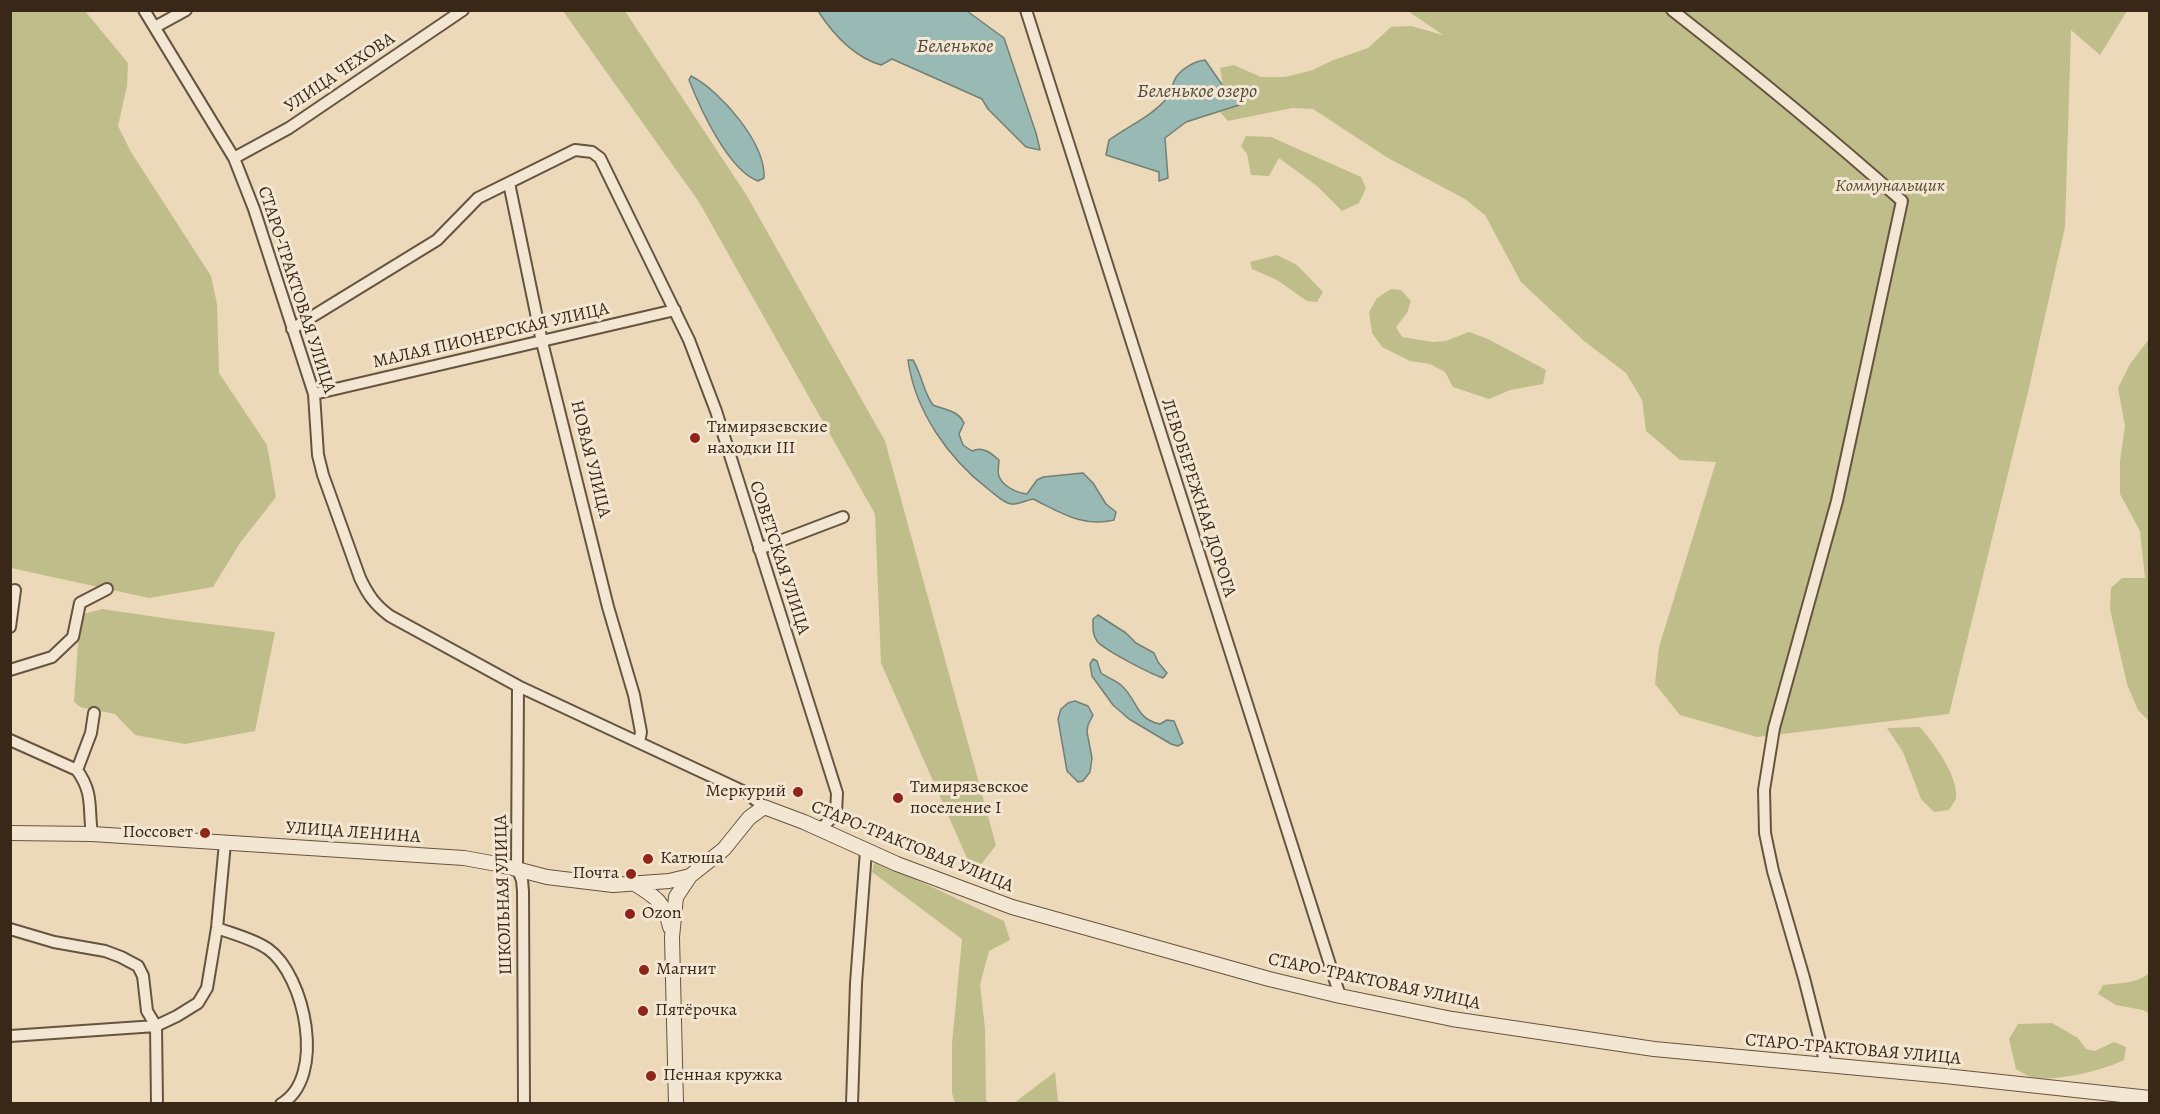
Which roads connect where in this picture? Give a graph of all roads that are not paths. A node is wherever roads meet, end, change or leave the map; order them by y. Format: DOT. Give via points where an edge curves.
graph roads {
  1 [pos="144,10"];
  2 [pos="186,10"];
  3 [pos="462,10"];
  4 [pos="1026,10"];
  5 [pos="1672,10"];
  6 [pos="155,27"];
  7 [pos="234,158"];
  8 [pos="509,183"];
  9 [pos="675,310"];
  10 [pos="292,329"];
  11 [pos="542,342"];
  12 [pos="314,394"];
  13 [pos="843,517"];
  14 [pos="759,549"];
  15 [pos="107,589"];
  16 [pos="13,591"];
  17 [pos="10,627"];
  18 [pos="10,670"];
  19 [pos="518,686"];
  20 [pos="94,713"];
  21 [pos="10,740"];
  22 [pos="639,742"];
  23 [pos="77,770"];
  24 [pos="764,807"];
  25 [pos="820,830"];
  26 [pos="10,832"];
  27 [pos="92,834"];
  28 [pos="225,843"];
  29 [pos="866,851"];
  30 [pos="517,868"];
  31 [pos="690,876"];
  32 [pos="636,884"];
  33 [pos="217,928"];
  34 [pos="10,929"];
  35 [pos="672,937"];
  36 [pos="1340,996"];
  37 [pos="156,1026"];
  38 [pos="10,1036"];
  39 [pos="1826,1065"];
  40 [pos="2150,1098"];
  41 [pos="524,1102"];
  42 [pos="157,1104"];
  43 [pos="281,1104"];
  44 [pos="676,1104"];
  45 [pos="852,1104"];
  1 -- 6 [label="street, СТАРО-ТРАКТОВАЯ УЛИЦА"];
  2 -- 6 [label="street"];
  3 -- 7 [label="street, УЛИЦА ЧЕХОВА" via="289,128"];
  4 -- 36 [label="street, ЛЕВОБЕРЕЖНАЯ ДОРОГА"];
  5 -- 39 [label="street" via="1782,97 1902,201 1837,501 1774,729 1764,790 1765,833 1773,871"];
  6 -- 7 [label="street, СТАРО-ТРАКТОВАЯ УЛИЦА"];
  7 -- 10 [label="street, СТАРО-ТРАКТОВАЯ УЛИЦА"];
  8 -- 9 [label="street, СОВЕТСКАЯ УЛИЦА" via="575,150 592,152 600,158"];
  8 -- 10 [label="street" via="478,198 450,229 423,250"];
  8 -- 11 [label="street, НОВАЯ УЛИЦА"];
  9 -- 11 [label="street, МАЛАЯ ПИОНЕРСКАЯ УЛИЦА"];
  9 -- 14 [label="street, СОВЕТСКАЯ УЛИЦА" via="716,411"];
  10 -- 12 [label="street, СТАРО-ТРАКТОВАЯ УЛИЦА"];
  11 -- 12 [label="street, МАЛАЯ ПИОНЕРСКАЯ УЛИЦА"];
  11 -- 22 [label="street, НОВАЯ УЛИЦА" via="634,695 641,732"];
  12 -- 19 [label="street, СТАРО-ТРАКТОВАЯ УЛИЦА" via="323,475 368,594 390,616"];
  13 -- 14 [label="street"];
  14 -- 25 [label="street, СОВЕТСКАЯ УЛИЦА" via="837,793 836,813"];
  15 -- 18 [label="street" via="80,603 73,637 52,657"];
  16 -- 17 [label="street"];
  19 -- 22 [label="street, СТАРО-ТРАКТОВАЯ УЛИЦА"];
  19 -- 30 [label="street, ШКОЛЬНАЯ УЛИЦА"];
  20 -- 23 [label="street"];
  21 -- 23 [label="street"];
  22 -- 24 [label="street, СТАРО-ТРАКТОВАЯ УЛИЦА" via="747,793"];
  23 -- 27 [label="street" via="89,793"];
  24 -- 25 [label="street, СТАРО-ТРАКТОВАЯ УЛИЦА"];
  24 -- 31 [label="street" via="749,818 724,849"];
  25 -- 29 [label="street, СТАРО-ТРАКТОВАЯ УЛИЦА"];
  26 -- 27 [label="street, УЛИЦА ЛЕНИНА"];
  27 -- 28 [label="street, УЛИЦА ЛЕНИНА"];
  28 -- 30 [label="street, УЛИЦА ЛЕНИНА" via="464,858"];
  28 -- 33 [label="street"];
  29 -- 36 [label="street, СТАРО-ТРАКТОВАЯ УЛИЦА" via="1012,907"];
  29 -- 45 [label="street"];
  30 -- 32 [label="street, УЛИЦА ЛЕНИНА" via="547,877"];
  30 -- 41 [label="street, ШКОЛЬНАЯ УЛИЦА" via="523,891"];
  31 -- 32 [label="street, УЛИЦА ЛЕНИНА"];
  31 -- 35 [label="street" via="676,897"];
  32 -- 35 [label="street" via="663,906"];
  33 -- 37 [label="street" via="203,997"];
  33 -- 43 [label="street" via="267,948 280,960 304,1010 308,1040 302,1075 290,1098"];
  34 -- 37 [label="street" via="105,951 138,966 147,1011"];
  35 -- 44 [label="street"];
  36 -- 39 [label="street, СТАРО-ТРАКТОВАЯ УЛИЦА" via="1520,1031 1654,1049"];
  37 -- 38 [label="street"];
  37 -- 42 [label="street"];
  39 -- 40 [label="street, СТАРО-ТРАКТОВАЯ УЛИЦА"];
}
